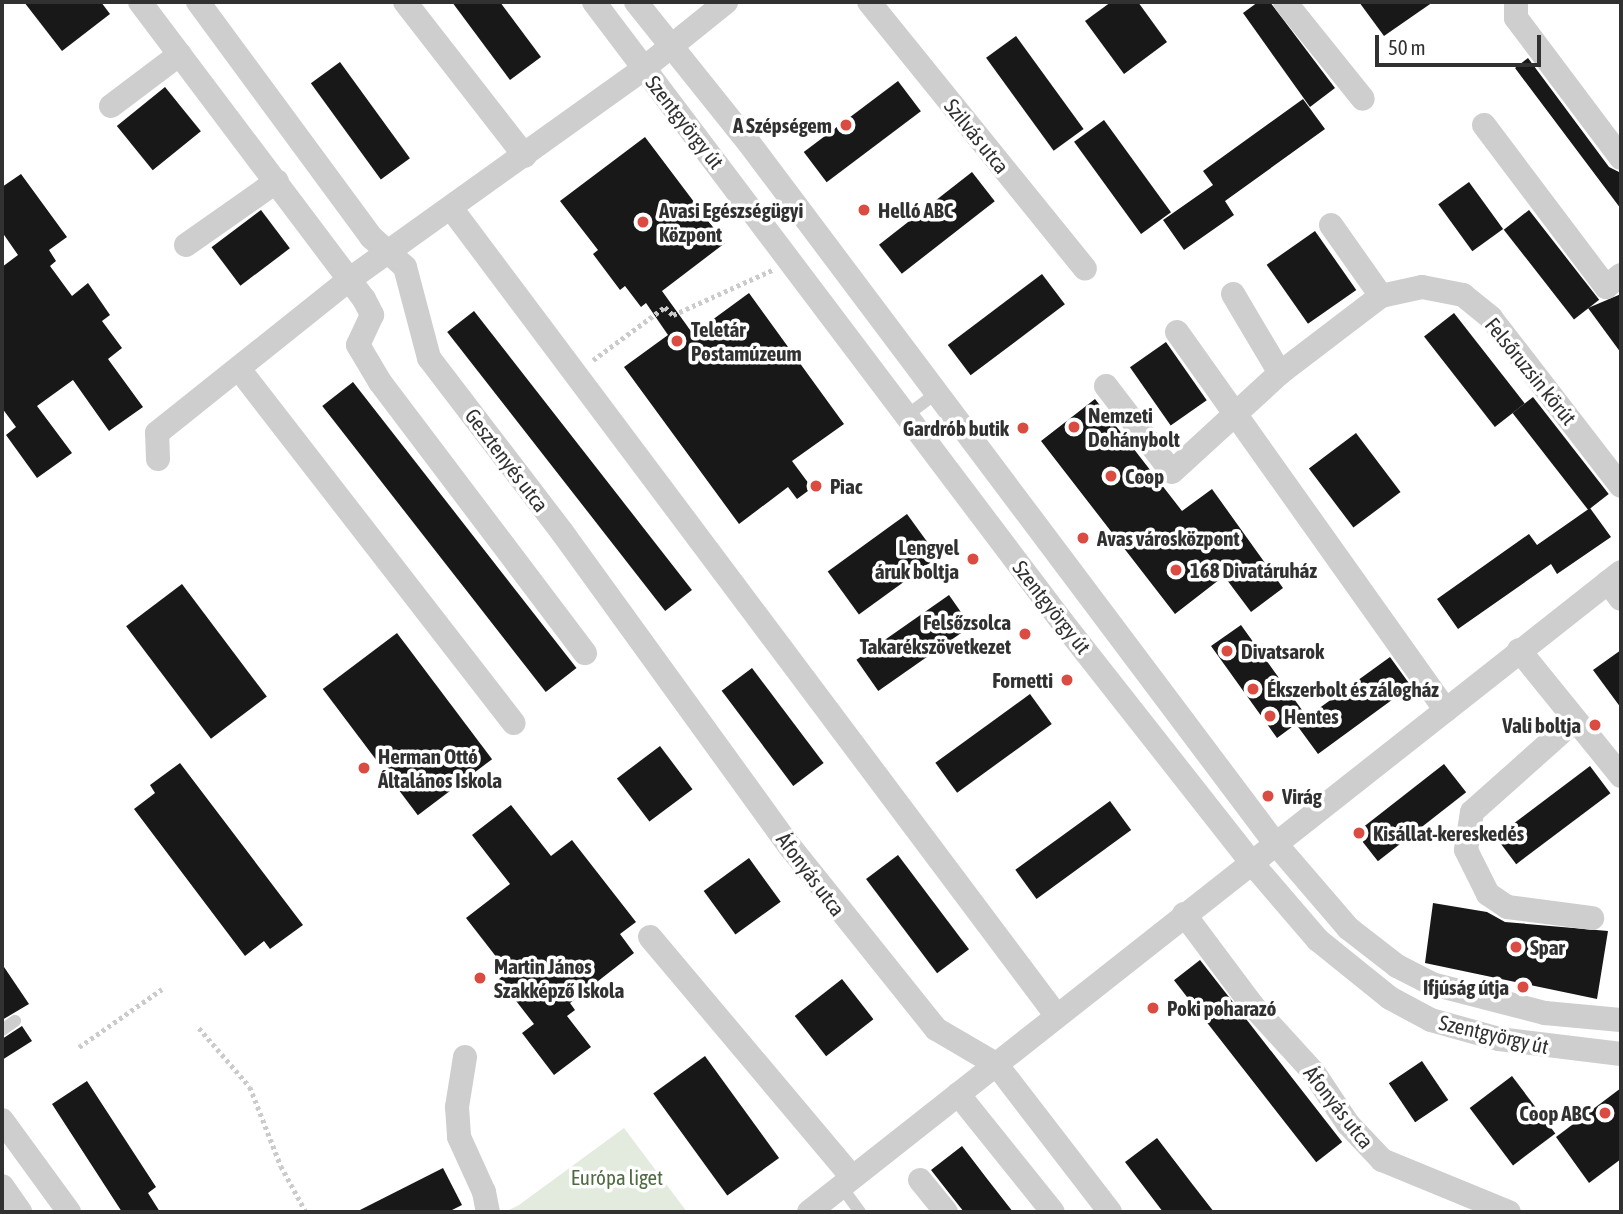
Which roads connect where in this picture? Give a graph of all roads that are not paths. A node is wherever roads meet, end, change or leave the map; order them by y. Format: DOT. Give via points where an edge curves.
graph roads {
  1 [pos="140,2"];
  2 [pos="198,2"];
  3 [pos="405,2"];
  4 [pos="594,2"];
  5 [pos="636,2"];
  6 [pos="726,2"];
  7 [pos="869,2"];
  8 [pos="1285,2"];
  9 [pos="1516,2"];
  10 [pos="672,45"];
  11 [pos="180,54"];
  12 [pos="643,69"];
  13 [pos="1363,99"];
  14 [pos="111,106"];
  15 [pos="1484,125"];
  16 [pos="525,156"];
  17 [pos="1621,158"];
  18 [pos="277,181"];
  19 [pos="451,208"];
  20 [pos="1331,225"];
  21 [pos="186,244"];
  22 [pos="387,255"];
  23 [pos="1085,269"];
  24 [pos="1621,275"];
  25 [pos="350,279"];
  26 [pos="1233,294"];
  27 [pos="1381,296"];
  28 [pos="1177,332"];
  29 [pos="239,369"];
  30 [pos="1280,373"];
  31 [pos="1107,386"];
  32 [pos="936,393"];
  33 [pos="906,416"];
  34 [pos="1233,416"];
  35 [pos="158,459"];
  36 [pos="1621,486"];
  37 [pos="1617,585"];
  38 [pos="1519,649"];
  39 [pos="585,653"];
  40 [pos="653,656"];
  41 [pos="1446,710"];
  42 [pos="1573,722"];
  43 [pos="514,723"];
  44 [pos="1621,776"];
  45 [pos="1275,843"];
  46 [pos="1250,861"];
  47 [pos="1184,914"];
  48 [pos="1591,919"];
  49 [pos="650,937"];
  50 [pos="1056,1015"];
  51 [pos="1621,1020"];
  52 [pos="15,1021"];
  53 [pos="2,1030"];
  54 [pos="1621,1054"];
  55 [pos="465,1057"];
  56 [pos="996,1064"];
  57 [pos="958,1094"];
  58 [pos="2,1120"];
  59 [pos="920,1180"];
  60 [pos="847,1182"];
  61 [pos="2,1186"];
  62 [pos="20,1212"];
  63 [pos="69,1212"];
  64 [pos="488,1212"];
  65 [pos="809,1212"];
  66 [pos="860,1212"];
  67 [pos="946,1212"];
  68 [pos="1053,1212"];
  69 [pos="1110,1212"];
  70 [pos="1509,1212"];
  1 -- 11 [label="street"];
  2 -- 22 [label="street, Gesztenyés utca"];
  3 -- 16 [label="street"];
  4 -- 12 [label="street, Szentgyörgy út"];
  5 -- 10 [label="street, Szentgyörgy út"];
  6 -- 10 [label="street"];
  7 -- 23 [label="street, Szilvás utca"];
  8 -- 13 [label="street"];
  9 -- 17 [label="street" via="1516,18"];
  10 -- 12 [label="street"];
  10 -- 32 [label="street, Szentgyörgy út"];
  11 -- 14 [label="street"];
  11 -- 18 [label="street"];
  12 -- 16 [label="street"];
  12 -- 33 [label="street, Szentgyörgy út"];
  15 -- 24 [label="street" via="1606,287"];
  16 -- 19 [label="street"];
  18 -- 21 [label="street"];
  18 -- 25 [label="street"];
  19 -- 22 [label="street"];
  19 -- 50 [label="street"];
  20 -- 27 [label="street"];
  22 -- 25 [label="street"];
  22 -- 40 [label="street, Gesztenyés utca" via="405,267 429,358"];
  25 -- 29 [label="street"];
  25 -- 39 [label="street" via="372,315 358,345 380,382"];
  26 -- 30 [label="street"];
  27 -- 30 [label="street, Felsőruzsin körút"];
  27 -- 36 [label="street, Felsőruzsin körút" via="1422,287 1462,295 1491,318"];
  28 -- 34 [label="street"];
  29 -- 35 [label="street" via="158,433"];
  29 -- 43 [label="street"];
  30 -- 34 [label="street, Felsőruzsin körút"];
  31 -- 34 [label="street, Felsőruzsin körút" via="1172,472"];
  32 -- 33 [label="lane"];
  32 -- 45 [label="street, Szentgyörgy út"];
  33 -- 46 [label="street, Szentgyörgy út"];
  34 -- 41 [label="street"];
  37 -- 38 [label="street"];
  38 -- 41 [label="street"];
  38 -- 42 [label="street"];
  40 -- 56 [label="street, Áfonyás utca" via="888,974 936,1029"];
  41 -- 45 [label="street"];
  42 -- 44 [label="street"];
  42 -- 48 [label="street" via="1472,812 1466,850 1488,894 1507,907"];
  45 -- 46 [label="street"];
  45 -- 51 [label="street, Szentgyörgy út" via="1348,928 1396,965 1432,984 1545,1013"];
  46 -- 47 [label="street"];
  46 -- 54 [label="street, Szentgyörgy út" via="1295,916 1345,965 1390,998 1431,1020 1499,1039"];
  47 -- 50 [label="street"];
  47 -- 70 [label="street, Áfonyás utca" via="1252,1004 1314,1073 1348,1124 1382,1160"];
  49 -- 60 [label="street"];
  50 -- 56 [label="street"];
  52 -- 53 [label="lane"];
  55 -- 64 [label="street" via="457,1107 459,1138 484,1192"];
  56 -- 57 [label="street"];
  56 -- 69 [label="street, Áfonyás utca"];
  57 -- 60 [label="street"];
  57 -- 68 [label="street"];
  58 -- 63 [label="street"];
  59 -- 67 [label="street"];
  60 -- 65 [label="street"];
  60 -- 66 [label="lane"];
  61 -- 62 [label="street"];
}
